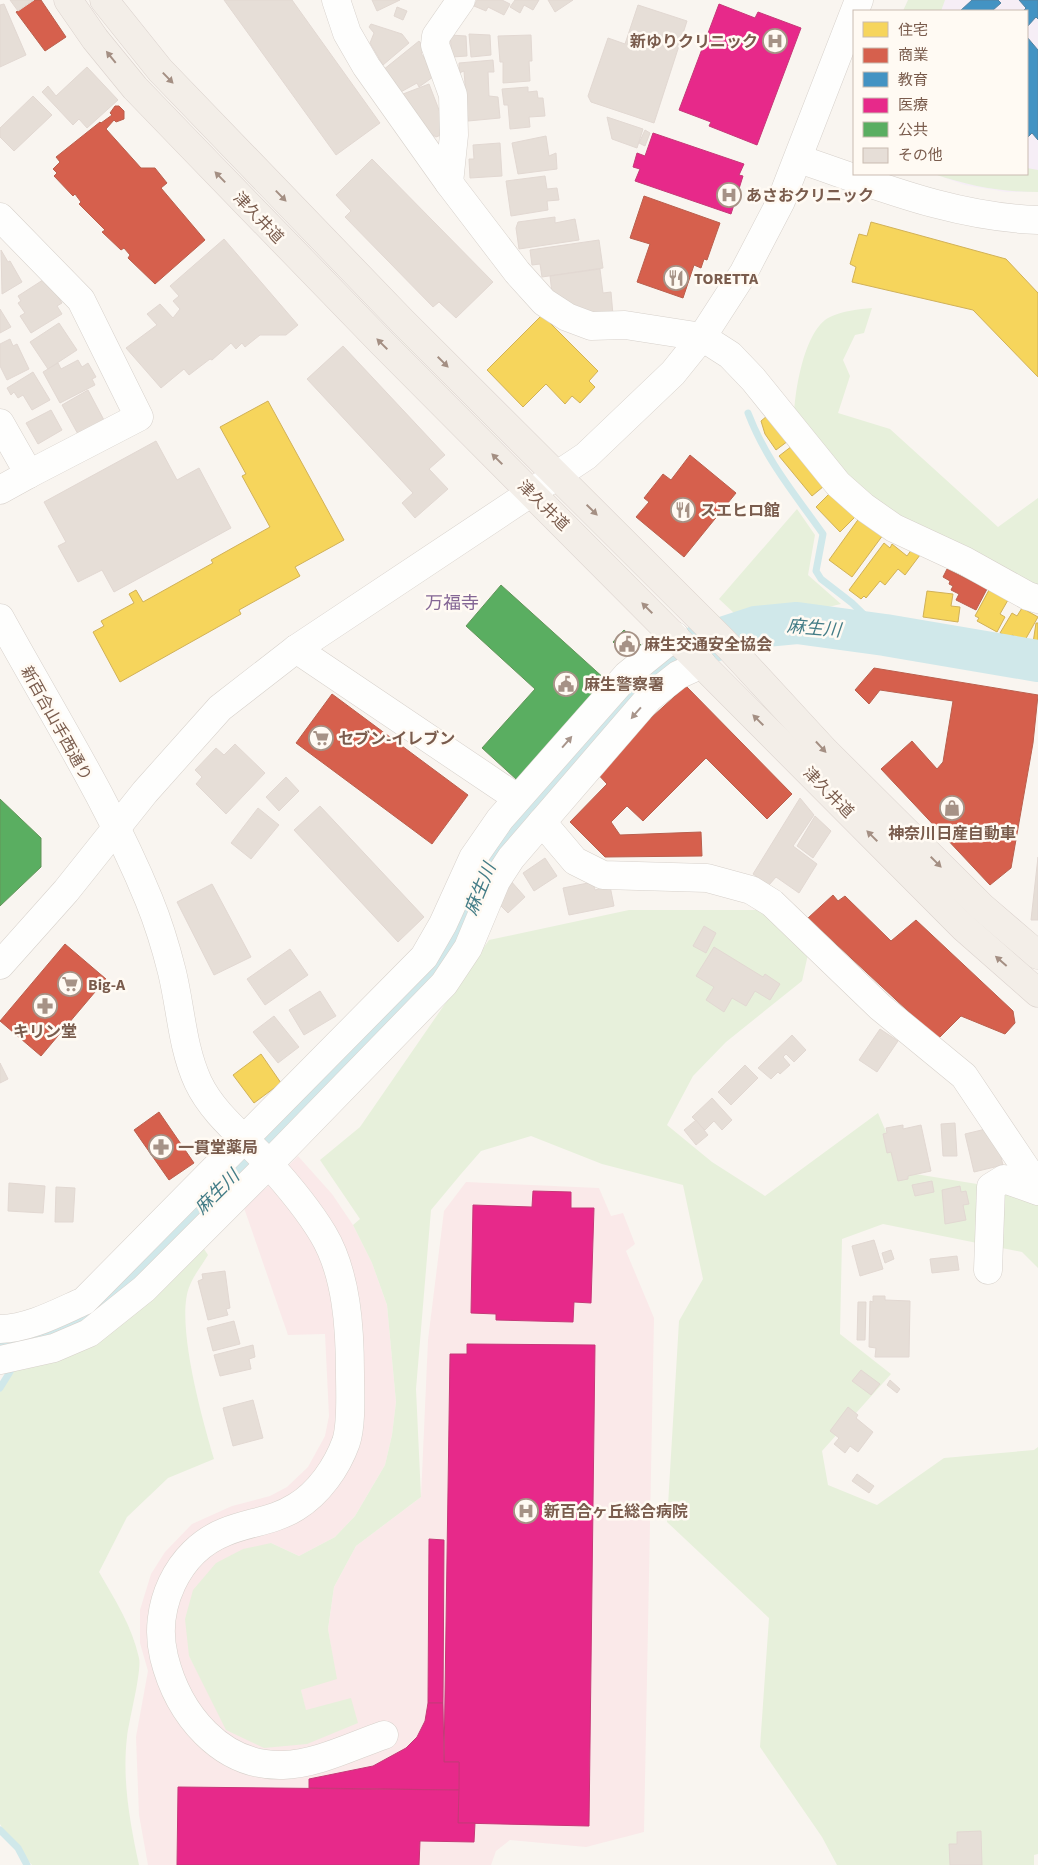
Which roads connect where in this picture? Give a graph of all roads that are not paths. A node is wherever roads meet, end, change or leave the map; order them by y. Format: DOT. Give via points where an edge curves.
graph roads {
  1 [pos="68,0"];
  2 [pos="104,0"];
  3 [pos="336,0"];
  4 [pos="461,0"];
  5 [pos="853,16"];
  6 [pos="799,159"];
  7 [pos="449,182"];
  8 [pos="0,217"];
  9 [pos="1038,220"];
  10 [pos="702,337"];
  11 [pos="0,422"];
  12 [pos="29,474"];
  13 [pos="557,476"];
  14 [pos="0,490"];
  15 [pos="532,494"];
  16 [pos="1038,599"];
  17 [pos="0,618"];
  18 [pos="296,648"];
  19 [pos="690,651"];
  20 [pos="541,797"];
  21 [pos="115,827"];
  22 [pos="1038,954"];
  23 [pos="0,965"];
  24 [pos="1038,993"];
  25 [pos="256,1151"];
  26 [pos="1038,1178"];
  27 [pos="1038,1191"];
  28 [pos="988,1270"];
  29 [pos="0,1329"];
  30 [pos="0,1360"];
  31 [pos="384,1735"];
  15 -- 1 [label="main road, 津久井道, one-way" via="135,88"];
  2 -- 13 [label="main road, 津久井道, one-way" via="167,77 396,315"];
  3 -- 7 [label="street" via="347,33 366,66"];
  4 -- 7 [label="street" via="436,36 435,45 453,94 454,135"];
  5 -- 6 [label="street"];
  6 -- 9 [label="street" via="937,206 1005,219"];
  6 -- 10 [label="street" via="744,272"];
  7 -- 10 [label="street" via="517,272 544,302 567,317 591,326 625,325"];
  8 -- 12 [label="street" via="81,300 139,417"];
  10 -- 13 [label="street" via="673,373 586,456"];
  10 -- 16 [label="street" via="730,355 754,379 838,484 864,507 894,528"];
  11 -- 12 [label="street"];
  12 -- 14 [label="street"];
  13 -- 15 [label="street"];
  13 -- 22 [label="main road, 津久井道, one-way" via="729,647 825,751 982,908"];
  15 -- 18 [label="street"];
  19 -- 15 [label="main road, 津久井道, one-way"];
  17 -- 21 [label="street, 新百合山手西通り"];
  18 -- 20 [label="street"];
  18 -- 21 [label="street" via="220,708"];
  19 -- 20 [label="street, one-way" via="678,675"];
  20 -- 19 [label="street, one-way" via="627,675"];
  24 -- 19 [label="main road, 津久井道, one-way" via="963,927"];
  20 -- 25 [label="street" via="511,858 496,880 468,948 444,984"];
  20 -- 26 [label="street" via="576,862 603,875 707,878 751,890 772,903 880,1007 964,1076 1015,1154 1030,1174"];
  21 -- 23 [label="street" via="66,891"];
  21 -- 25 [label="street, 新百合山手西通り" via="150,902 172,973 188,1055 199,1086 218,1112"];
  25 -- 29 [label="street" via="84,1301 41,1320"];
  25 -- 30 [label="street" via="144,1289 89,1333 54,1348"];
  25 -- 31 [label="street, 新百合山手西通り" via="325,1237 343,1288 350,1343 347,1440 325,1481 300,1505 276,1518 225,1532 204,1543 187,1560 174,1579 164,1603 161,1633 164,1657 176,1688 197,1725 220,1748 251,1763 284,1765 312,1760"];
  27 -- 28 [label="street" via="1004,1179 991,1187"];
}
